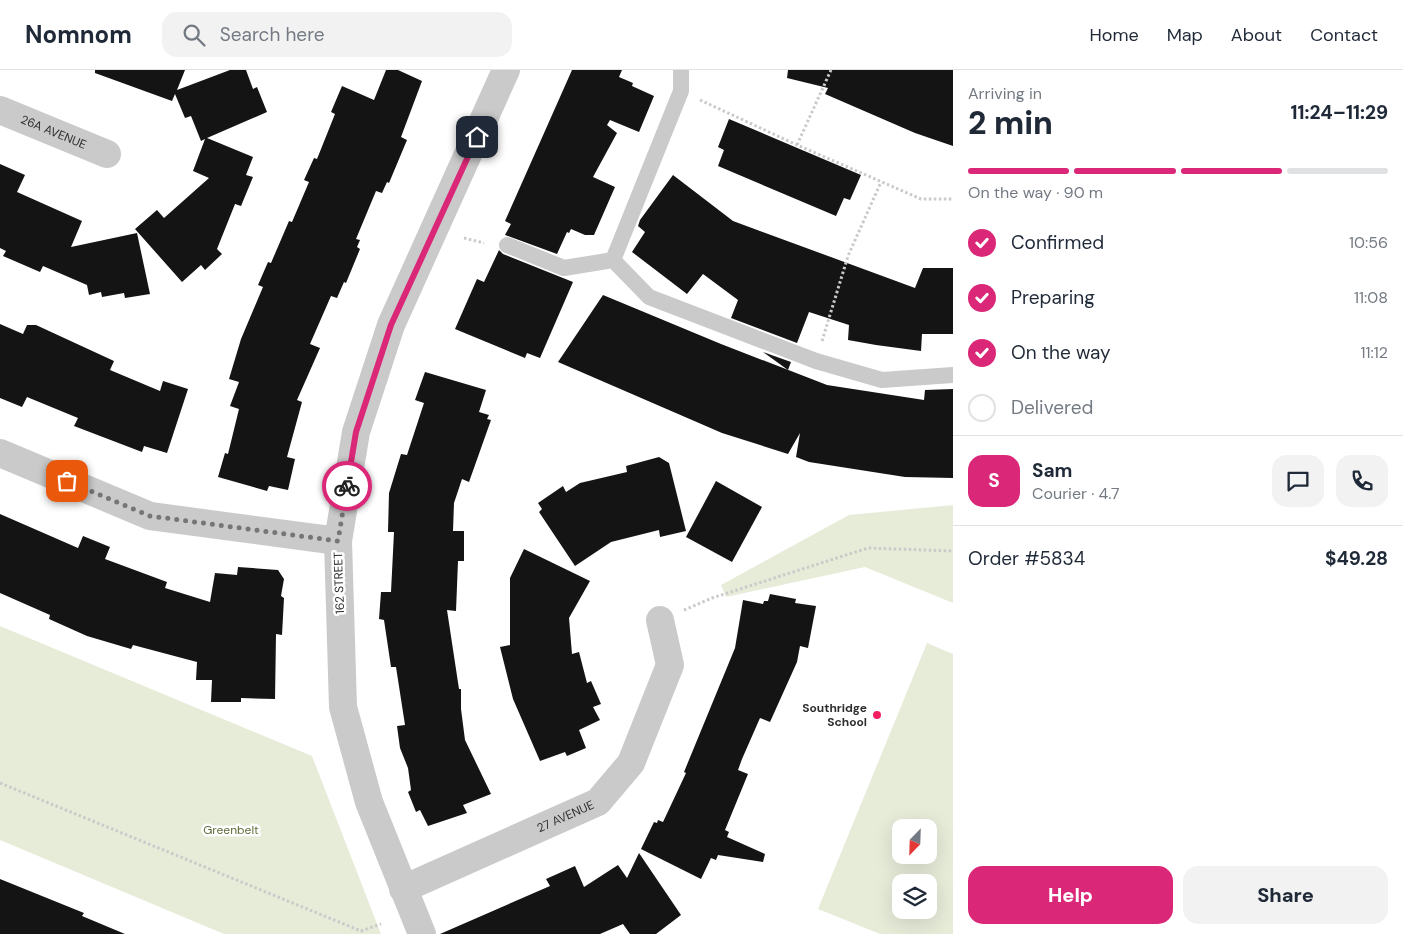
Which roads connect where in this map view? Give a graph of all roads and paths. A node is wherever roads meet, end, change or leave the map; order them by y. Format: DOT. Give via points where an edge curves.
graph roads {
  1 [pos="506,70"];
  2 [pos="681,70"];
  3 [pos="831,70"];
  4 [pos="681,91"];
  5 [pos="0,110"];
  6 [pos="797,146"];
  7 [pos="107,154"];
  8 [pos="881,182"];
  9 [pos="953,199"];
  10 [pos="507,245"];
  11 [pos="613,260"];
  12 [pos="816,361"];
  13 [pos="953,375"];
  14 [pos="0,453"];
  15 [pos="338,541"];
  16 [pos="953,551"];
  17 [pos="660,620"];
  18 [pos="0,783"];
  19 [pos="403,889"];
  20 [pos="382,924"];
  21 [pos="422,934"];
  1 -- 15 [label="street, 162 STREET" via="391,325 356,432"];
  2 -- 4 [label="lane"];
  3 -- 6 [label="path"];
  4 -- 6 [label="path"];
  4 -- 11 [label="lane"];
  5 -- 7 [label="street, 26A AVENUE"];
  6 -- 8 [label="path"];
  8 -- 9 [label="path" via="922,199"];
  8 -- 12 [label="path" via="848,256"];
  10 -- 11 [label="lane" via="564,268"];
  11 -- 12 [label="lane" via="649,297"];
  12 -- 13 [label="lane" via="882,380"];
  14 -- 15 [label="street" via="150,516"];
  15 -- 19 [label="street, 162 STREET" via="343,707 369,802"];
  16 -- 17 [label="path" via="868,548 712,598"];
  17 -- 19 [label="street, 27 AVENUE" via="670,665 631,763 598,802"];
  18 -- 20 [label="path" via="361,931"];
  19 -- 21 [label="street, 162 STREET"];
}
